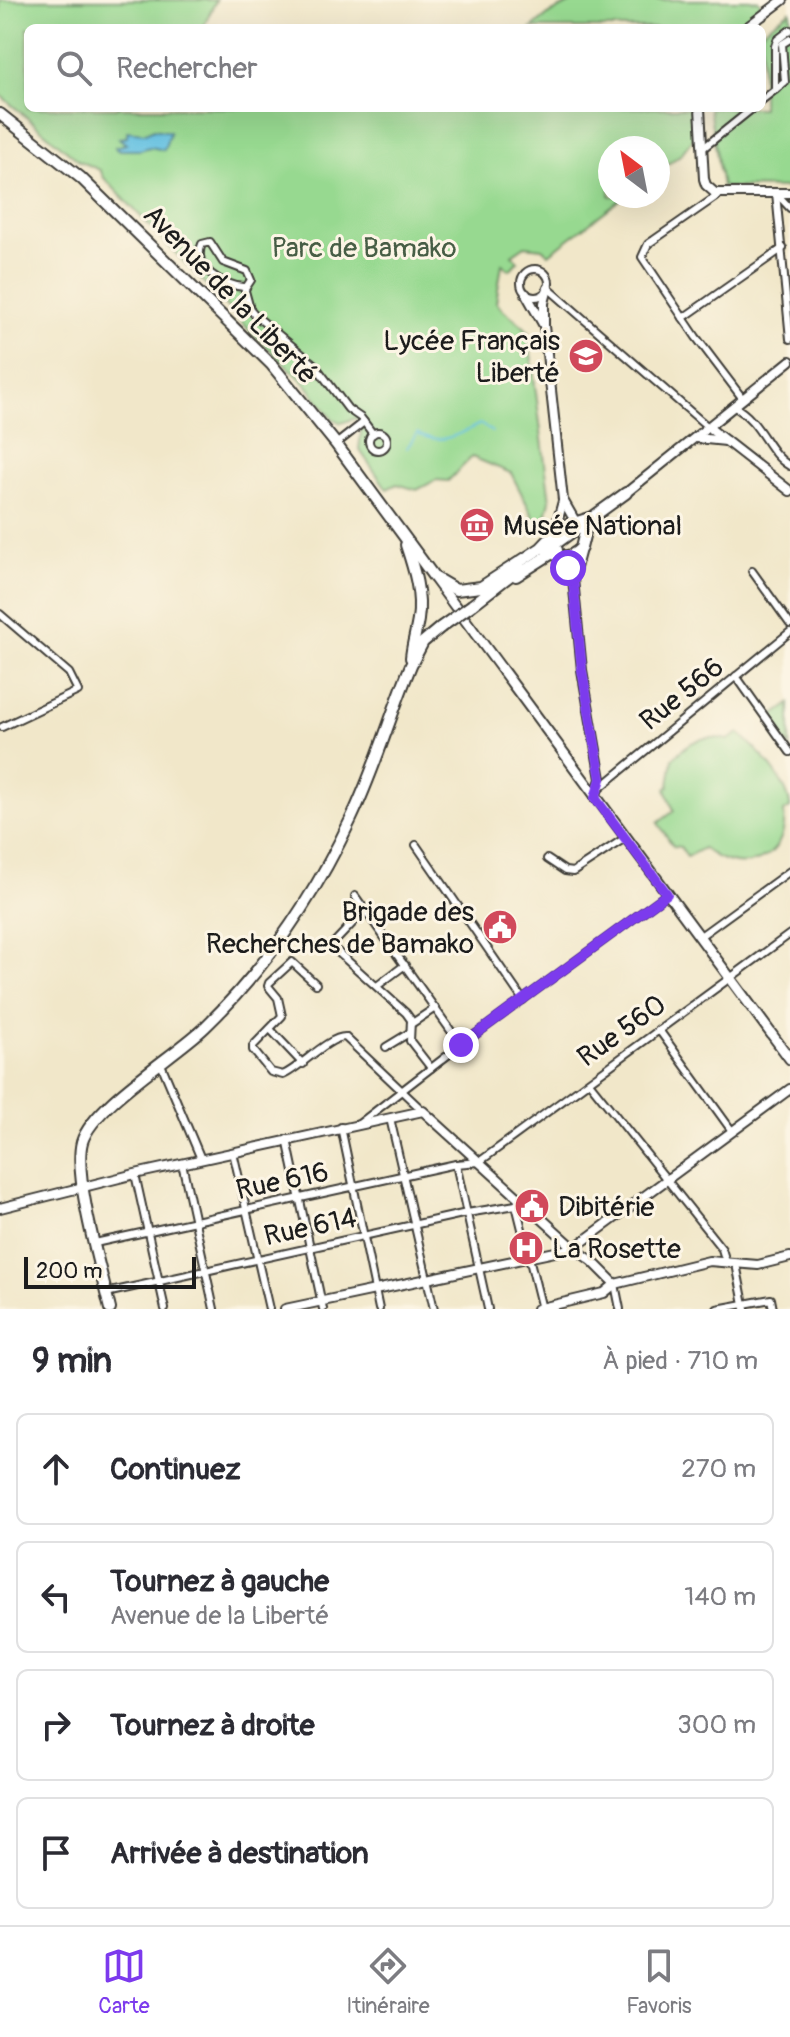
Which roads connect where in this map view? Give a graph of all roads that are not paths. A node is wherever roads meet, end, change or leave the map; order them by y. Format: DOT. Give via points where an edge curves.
graph roads {
  1 [pos="783,0"];
  2 [pos="751,24"];
  3 [pos="790,30"];
  4 [pos="790,39"];
  5 [pos="787,85"];
  6 [pos="775,90"];
  7 [pos="766,97"];
  8 [pos="700,112"];
  9 [pos="748,112"];
  10 [pos="0,114"];
  11 [pos="702,149"];
  12 [pos="719,193"];
  13 [pos="776,193"];
  14 [pos="790,193"];
  15 [pos="790,208"];
  16 [pos="783,248"];
  17 [pos="548,288"];
  18 [pos="245,289"];
  19 [pos="526,294"];
  20 [pos="683,318"];
  21 [pos="544,326"];
  22 [pos="790,339"];
  23 [pos="790,361"];
  24 [pos="743,399"];
  25 [pos="733,406"];
  26 [pos="364,422"];
  27 [pos="708,427"];
  28 [pos="373,434"];
  29 [pos="695,438"];
  30 [pos="728,442"];
  31 [pos="336,444"];
  32 [pos="790,466"];
  33 [pos="790,491"];
  34 [pos="626,493"];
  35 [pos="563,500"];
  36 [pos="582,523"];
  37 [pos="401,532"];
  38 [pos="554,534"];
  39 [pos="581,548"];
  40 [pos="554,552"];
  41 [pos="752,571"];
  42 [pos="434,577"];
  43 [pos="573,579"];
  44 [pos="0,614"];
  45 [pos="790,624"];
  46 [pos="790,632"];
  47 [pos="411,665"];
  48 [pos="736,676"];
  49 [pos="2,727"];
  50 [pos="790,752"];
  51 [pos="622,768"];
  52 [pos="599,774"];
  53 [pos="580,776"];
  54 [pos="600,788"];
  55 [pos="595,798"];
  56 [pos="625,838"];
  57 [pos="416,845"];
  58 [pos="547,859"];
  59 [pos="790,871"];
  60 [pos="667,894"];
  61 [pos="355,896"];
  62 [pos="365,910"];
  63 [pos="790,934"];
  64 [pos="698,937"];
  65 [pos="405,965"];
  66 [pos="729,978"];
  67 [pos="316,984"];
  68 [pos="377,986"];
  69 [pos="523,1000"];
  70 [pos="435,1008"];
  71 [pos="411,1024"];
  72 [pos="270,1029"];
  73 [pos="659,1030"];
  74 [pos="409,1033"];
  75 [pos="461,1045"];
  76 [pos="386,1047"];
  77 [pos="790,1059"];
  78 [pos="161,1064"];
  79 [pos="303,1064"];
  80 [pos="431,1068"];
  81 [pos="589,1082"];
  82 [pos="790,1089"];
  83 [pos="402,1092"];
  84 [pos="423,1111"];
  85 [pos="389,1117"];
  86 [pos="360,1123"];
  87 [pos="341,1127"];
  88 [pos="732,1131"];
  89 [pos="287,1139"];
  90 [pos="233,1152"];
  91 [pos="201,1159"];
  92 [pos="479,1162"];
  93 [pos="182,1163"];
  94 [pos="456,1164"];
  95 [pos="135,1174"];
  96 [pos="403,1176"];
  97 [pos="666,1180"];
  98 [pos="83,1187"];
  99 [pos="353,1187"];
  100 [pos="300,1198"];
  101 [pos="518,1202"];
  102 [pos="0,1208"];
  103 [pos="246,1210"];
  104 [pos="467,1213"];
  105 [pos="195,1221"];
  106 [pos="414,1225"];
  107 [pos="148,1231"];
  108 [pos="364,1237"];
  109 [pos="95,1243"];
  110 [pos="310,1248"];
  111 [pos="574,1248"];
  112 [pos="530,1257"];
  113 [pos="790,1257"];
  114 [pos="257,1259"];
  115 [pos="726,1262"];
  116 [pos="736,1264"];
  117 [pos="479,1268"];
  118 [pos="206,1271"];
  119 [pos="427,1279"];
  120 [pos="159,1282"];
  121 [pos="615,1284"];
  122 [pos="375,1290"];
  123 [pos="106,1293"];
  124 [pos="322,1305"];
  125 [pos="744,1306"];
  126 [pos="110,1309"];
  127 [pos="165,1309"];
  128 [pos="214,1309"];
  129 [pos="269,1309"];
  130 [pos="285,1309"];
  131 [pos="379,1309"];
  132 [pos="434,1309"];
  133 [pos="488,1309"];
  134 [pos="541,1309"];
  135 [pos="620,1309"];
  136 [pos="717,1309"];
  137 [pos="773,1309"];
  1 -- 2 [label="street"];
  3 -- 6 [label="street" via="775,46"];
  4 -- 5 [label="street" via="780,49"];
  5 -- 6 [label="street"];
  6 -- 7 [label="street"];
  8 -- 11 [label="street"];
  9 -- 11 [label="street"];
  10 -- 31 [label="highway, Avenue de la Liberté" via="112,207 272,365"];
  11 -- 12 [label="street" via="706,185"];
  12 -- 13 [label="street"];
  12 -- 20 [label="street" via="643,251 643,262"];
  13 -- 14 [label="street"];
  13 -- 15 [label="street"];
  13 -- 16 [label="street"];
  16 -- 20 [label="street"];
  16 -- 22 [label="street"];
  17 -- 19 [label="street" via="536,297"];
  17 -- 19 [label="street" via="545,275 531,270 522,279"];
  17 -- 21 [label="street"];
  17 -- 27 [label="street"];
  18 -- 18 [label="street" via="220,281 206,269 199,255 202,244 210,242 223,262 247,271 251,280"];
  18 -- 26 [label="street" via="256,316 306,356"];
  19 -- 21 [label="street"];
  20 -- 24 [label="street"];
  21 -- 35 [label="street"];
  23 -- 24 [label="street"];
  24 -- 25 [label="street"];
  25 -- 27 [label="street"];
  25 -- 32 [label="street" via="747,414"];
  26 -- 28 [label="street"];
  26 -- 31 [label="street"];
  27 -- 29 [label="street"];
  27 -- 30 [label="street"];
  29 -- 30 [label="street"];
  29 -- 34 [label="street"];
  30 -- 33 [label="street"];
  31 -- 37 [label="highway, Avenue de la Liberté"];
  34 -- 36 [label="highway"];
  35 -- 36 [label="street"];
  35 -- 38 [label="street"];
  36 -- 38 [label="highway"];
  36 -- 39 [label="highway"];
  36 -- 40 [label="highway"];
  37 -- 42 [label="highway"];
  37 -- 47 [label="highway" via="419,595"];
  38 -- 40 [label="street"];
  38 -- 42 [label="highway" via="481,587 456,590"];
  39 -- 40 [label="highway" via="568,556"];
  39 -- 43 [label="street"];
  40 -- 43 [label="street"];
  40 -- 47 [label="highway, bridge" via="441,627 423,642"];
  41 -- 45 [label="street"];
  42 -- 53 [label="main road"];
  43 -- 52 [label="street"];
  44 -- 49 [label="street" via="78,686 73,694"];
  46 -- 48 [label="street, Rue 566"];
  47 -- 78 [label="highway" via="353,816 301,911 233,998"];
  48 -- 50 [label="street"];
  48 -- 51 [label="street, Rue 566"];
  51 -- 52 [label="street"];
  51 -- 54 [label="street, Rue 566"];
  52 -- 53 [label="street"];
  52 -- 54 [label="street"];
  53 -- 55 [label="main road"];
  54 -- 55 [label="street"];
  55 -- 56 [label="main road"];
  56 -- 58 [label="street" via="573,872"];
  56 -- 60 [label="main road"];
  57 -- 69 [label="street"];
  59 -- 64 [label="street"];
  60 -- 64 [label="main road"];
  60 -- 69 [label="street"];
  61 -- 62 [label="street"];
  62 -- 65 [label="street"];
  62 -- 68 [label="street" via="331,946"];
  63 -- 66 [label="street, Rue 560"];
  64 -- 66 [label="main road"];
  65 -- 68 [label="street"];
  65 -- 70 [label="street"];
  66 -- 73 [label="street, Rue 560"];
  66 -- 77 [label="main road"];
  67 -- 72 [label="street" via="292,962 269,983 283,1012"];
  68 -- 71 [label="street"];
  69 -- 75 [label="street"];
  70 -- 71 [label="street"];
  70 -- 75 [label="street"];
  71 -- 74 [label="street"];
  72 -- 79 [label="street"];
  72 -- 79 [label="street" via="252,1048 271,1072 283,1075"];
  73 -- 81 [label="street, Rue 560"];
  73 -- 88 [label="street"];
  74 -- 76 [label="street"];
  74 -- 80 [label="street"];
  75 -- 80 [label="street"];
  78 -- 91 [label="street"];
  78 -- 98 [label="highway" via="94,1120 81,1145"];
  79 -- 83 [label="street" via="336,1038 345,1037"];
  80 -- 83 [label="street"];
  81 -- 92 [label="street, Rue 560"];
  81 -- 97 [label="street"];
  82 -- 88 [label="street"];
  83 -- 84 [label="street"];
  83 -- 86 [label="street"];
  84 -- 85 [label="street"];
  84 -- 92 [label="street"];
  85 -- 86 [label="street"];
  85 -- 96 [label="street"];
  86 -- 87 [label="street"];
  87 -- 89 [label="street"];
  87 -- 99 [label="street"];
  88 -- 97 [label="street"];
  89 -- 90 [label="street"];
  89 -- 100 [label="street"];
  90 -- 91 [label="street"];
  90 -- 103 [label="street"];
  91 -- 93 [label="street"];
  92 -- 94 [label="street, Rue 616"];
  92 -- 101 [label="street"];
  93 -- 95 [label="street"];
  93 -- 105 [label="street"];
  94 -- 96 [label="street, Rue 616"];
  94 -- 104 [label="street"];
  95 -- 98 [label="street"];
  95 -- 107 [label="street"];
  96 -- 99 [label="street, Rue 616"];
  96 -- 106 [label="street"];
  97 -- 111 [label="street"];
  97 -- 115 [label="street" via="722,1249"];
  98 -- 102 [label="street"];
  98 -- 109 [label="highway"];
  99 -- 100 [label="street, Rue 616"];
  99 -- 108 [label="street"];
  100 -- 103 [label="street, Rue 616"];
  100 -- 110 [label="street"];
  101 -- 104 [label="street, Rue 614"];
  101 -- 111 [label="street"];
  101 -- 112 [label="street"];
  103 -- 105 [label="street, Rue 616"];
  103 -- 114 [label="street"];
  104 -- 106 [label="street, Rue 614"];
  104 -- 117 [label="street"];
  105 -- 107 [label="street, Rue 616"];
  105 -- 118 [label="street"];
  106 -- 108 [label="street, Rue 614"];
  106 -- 119 [label="street"];
  107 -- 109 [label="street, Rue 616"];
  107 -- 120 [label="street"];
  108 -- 110 [label="street, Rue 614"];
  108 -- 122 [label="street"];
  109 -- 123 [label="highway"];
  110 -- 114 [label="street, Rue 614"];
  110 -- 124 [label="street"];
  111 -- 112 [label="street"];
  111 -- 121 [label="street"];
  112 -- 117 [label="street"];
  112 -- 134 [label="street"];
  113 -- 116 [label="street"];
  114 -- 118 [label="street, Rue 614"];
  114 -- 129 [label="street"];
  115 -- 116 [label="street"];
  115 -- 121 [label="street" via="709,1261"];
  116 -- 125 [label="street"];
  117 -- 119 [label="street"];
  117 -- 133 [label="street"];
  118 -- 120 [label="street, Rue 614"];
  118 -- 128 [label="street"];
  119 -- 122 [label="street"];
  119 -- 132 [label="street"];
  120 -- 123 [label="street, Rue 614"];
  120 -- 127 [label="street"];
  121 -- 134 [label="street" via="604,1293"];
  121 -- 135 [label="street"];
  122 -- 124 [label="street"];
  122 -- 131 [label="street"];
  123 -- 126 [label="highway"];
  124 -- 130 [label="street"];
  125 -- 136 [label="street"];
  125 -- 137 [label="street" via="771,1299"];
}
